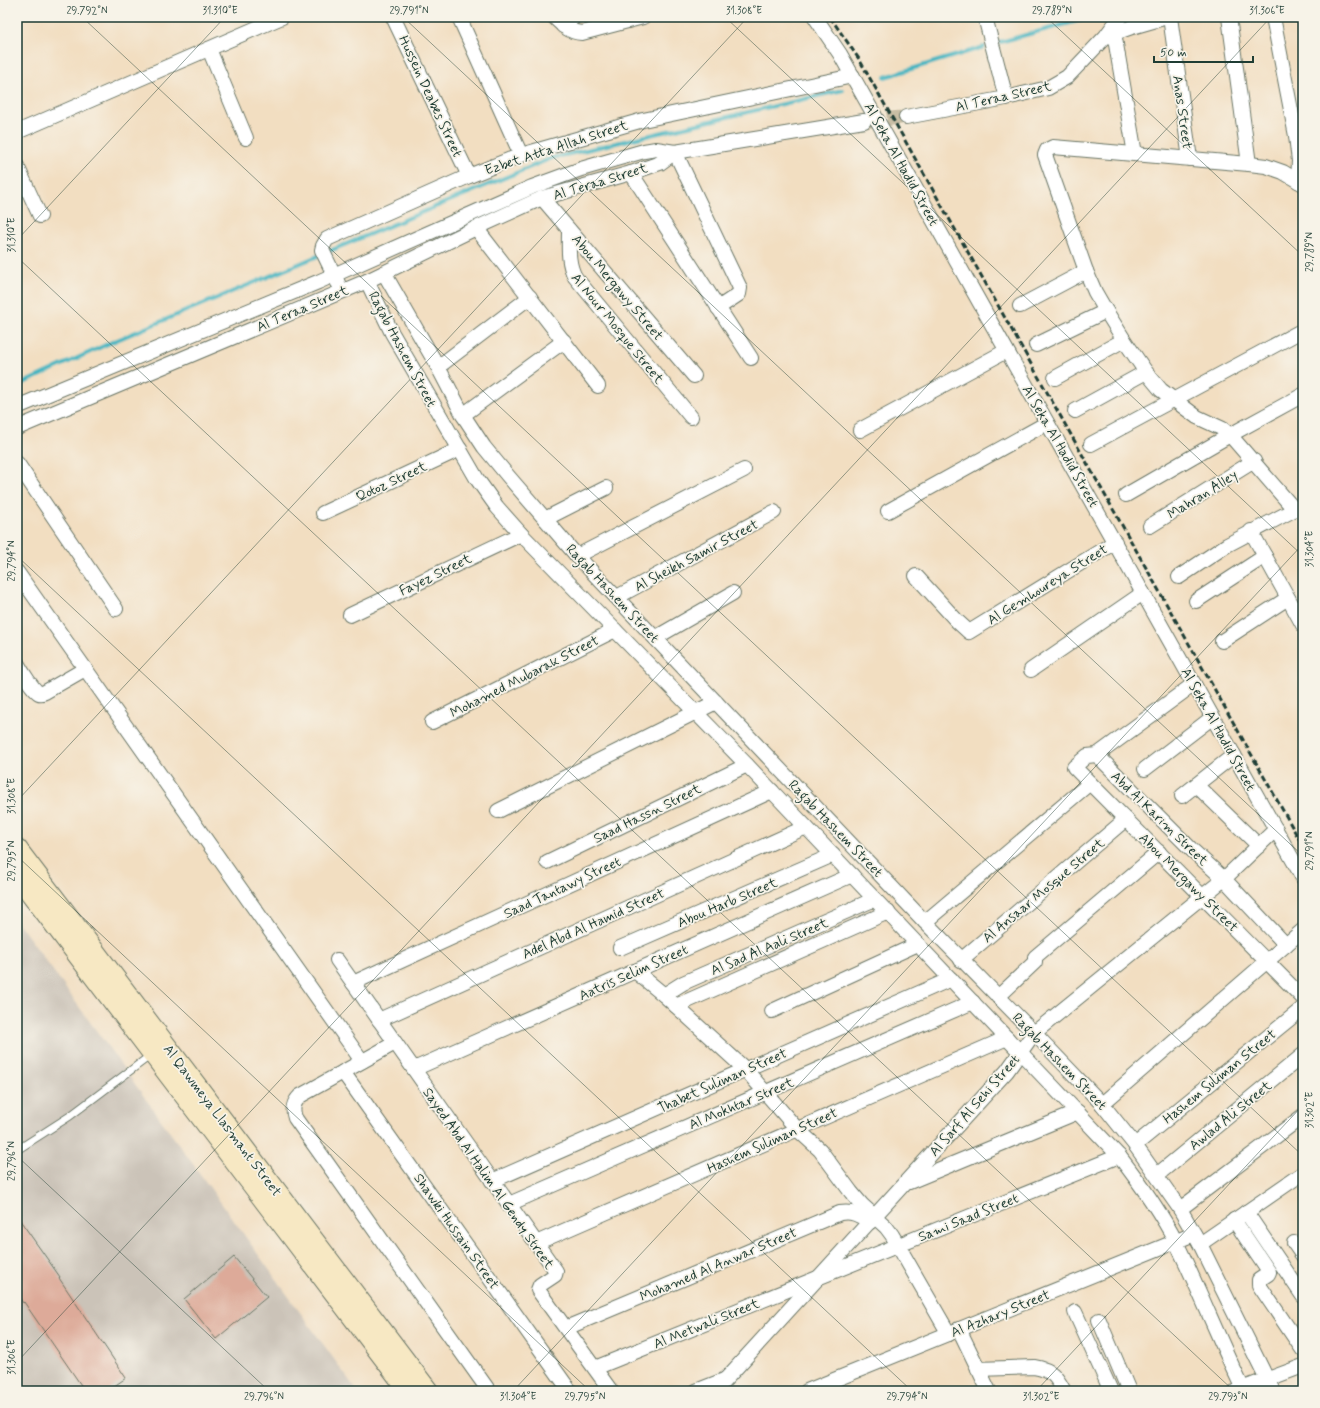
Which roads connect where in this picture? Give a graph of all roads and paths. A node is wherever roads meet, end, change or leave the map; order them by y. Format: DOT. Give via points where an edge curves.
graph roads {
  1 [pos="282,17"];
  2 [pos="393,17"];
  3 [pos="459,17"];
  4 [pos="574,17"];
  5 [pos="643,17"];
  6 [pos="816,17"];
  7 [pos="985,17"];
  8 [pos="1169,17"];
  9 [pos="1229,17"];
  10 [pos="1273,17"];
  11 [pos="559,22"];
  12 [pos="1116,26"];
  13 [pos="209,49"];
  14 [pos="853,76"];
  15 [pos="1006,98"];
  16 [pos="906,117"];
  17 [pos="864,121"];
  18 [pos="17,132"];
  19 [pos="246,138"];
  20 [pos="675,152"];
  21 [pos="1136,154"];
  22 [pos="521,155"];
  23 [pos="1190,159"];
  24 [pos="1249,164"];
  25 [pos="17,166"];
  26 [pos="631,172"];
  27 [pos="468,176"];
  28 [pos="1300,182"];
  29 [pos="542,198"];
  30 [pos="40,216"];
  31 [pos="476,228"];
  32 [pos="569,230"];
  33 [pos="331,270"];
  34 [pos="1086,271"];
  35 [pos="384,273"];
  36 [pos="367,281"];
  37 [pos="341,291"];
  38 [pos="530,297"];
  39 [pos="1020,306"];
  40 [pos="718,308"];
  41 [pos="1106,311"];
  42 [pos="1303,330"];
  43 [pos="1124,340"];
  44 [pos="564,341"];
  45 [pos="1036,345"];
  46 [pos="1006,351"];
  47 [pos="751,358"];
  48 [pos="438,367"];
  49 [pos="1146,372"];
  50 [pos="694,376"];
  51 [pos="1055,378"];
  52 [pos="598,386"];
  53 [pos="1303,395"];
  54 [pos="1174,400"];
  55 [pos="17,407"];
  56 [pos="1074,412"];
  57 [pos="463,415"];
  58 [pos="691,417"];
  59 [pos="1047,423"];
  60 [pos="17,428"];
  61 [pos="860,430"];
  62 [pos="473,431"];
  63 [pos="1230,435"];
  64 [pos="457,444"];
  65 [pos="1092,444"];
  66 [pos="1254,461"];
  67 [pos="17,463"];
  68 [pos="744,470"];
  69 [pos="606,488"];
  70 [pos="1126,495"];
  71 [pos="1299,507"];
  72 [pos="888,511"];
  73 [pos="774,512"];
  74 [pos="323,513"];
  75 [pos="545,519"];
  76 [pos="1150,526"];
  77 [pos="1251,531"];
  78 [pos="520,534"];
  79 [pos="1115,542"];
  80 [pos="577,556"];
  81 [pos="1265,556"];
  82 [pos="17,572"];
  83 [pos="916,576"];
  84 [pos="1179,577"];
  85 [pos="733,593"];
  86 [pos="1143,593"];
  87 [pos="617,597"];
  88 [pos="1288,598"];
  89 [pos="1196,601"];
  90 [pos="116,609"];
  91 [pos="350,615"];
  92 [pos="1303,625"];
  93 [pos="615,630"];
  94 [pos="655,638"];
  95 [pos="1222,641"];
  96 [pos="18,665"];
  97 [pos="85,668"];
  98 [pos="1031,670"];
  99 [pos="1194,684"];
  100 [pos="716,702"];
  101 [pos="695,712"];
  102 [pos="1213,717"];
  103 [pos="432,722"];
  104 [pos="1234,754"];
  105 [pos="1097,755"];
  106 [pos="747,765"];
  107 [pos="1145,768"];
  108 [pos="1090,783"];
  109 [pos="1196,785"];
  110 [pos="772,791"];
  111 [pos="1182,796"];
  112 [pos="498,811"];
  113 [pos="1126,819"];
  114 [pos="806,827"];
  115 [pos="1276,830"];
  116 [pos="1259,846"];
  117 [pos="17,849"];
  118 [pos="1159,852"];
  119 [pos="833,855"];
  120 [pos="547,862"];
  121 [pos="17,875"];
  122 [pos="852,875"];
  123 [pos="1303,878"];
  124 [pos="1224,879"];
  125 [pos="1202,896"];
  126 [pos="875,899"];
  127 [pos="888,912"];
  128 [pos="925,922"];
  129 [pos="1303,930"];
  130 [pos="918,944"];
  131 [pos="1286,945"];
  132 [pos="620,948"];
  133 [pos="337,960"];
  134 [pos="961,960"];
  135 [pos="1267,961"];
  136 [pos="635,970"];
  137 [pos="951,979"];
  138 [pos="353,983"];
  139 [pos="664,995"];
  140 [pos="998,997"];
  141 [pos="1303,998"];
  142 [pos="973,1002"];
  143 [pos="676,1006"];
  144 [pos="1303,1008"];
  145 [pos="772,1011"];
  146 [pos="379,1020"];
  147 [pos="1034,1033"];
  148 [pos="1007,1038"];
  149 [pos="395,1043"];
  150 [pos="159,1049"];
  151 [pos="1021,1052"];
  152 [pos="1303,1055"];
  153 [pos="362,1061"];
  154 [pos="414,1069"];
  155 [pos="745,1069"];
  156 [pos="343,1072"];
  157 [pos="766,1093"];
  158 [pos="1102,1104"];
  159 [pos="1078,1112"];
  160 [pos="1303,1116"];
  161 [pos="797,1129"];
  162 [pos="1135,1145"];
  163 [pos="17,1150"];
  164 [pos="1119,1156"];
  165 [pos="1303,1173"];
  166 [pos="1157,1175"];
  167 [pos="492,1181"];
  168 [pos="905,1184"];
  169 [pos="509,1204"];
  170 [pos="1180,1209"];
  171 [pos="1246,1212"];
  172 [pos="872,1219"];
  173 [pos="1234,1220"];
  174 [pos="1197,1239"];
  175 [pos="1176,1242"];
  176 [pos="536,1243"];
  177 [pos="1294,1243"];
  178 [pos="898,1245"];
  179 [pos="1303,1256"];
  180 [pos="818,1278"];
  181 [pos="1303,1296"];
  182 [pos="1075,1312"];
  183 [pos="1099,1320"];
  184 [pos="566,1328"];
  185 [pos="954,1331"];
  186 [pos="1303,1350"];
  187 [pos="1303,1366"];
  188 [pos="595,1368"];
  189 [pos="978,1369"];
  190 [pos="727,1378"];
  191 [pos="1270,1385"];
  192 [pos="1241,1390"];
  193 [pos="409,1391"];
  194 [pos="428,1391"];
  195 [pos="489,1391"];
  196 [pos="570,1391"];
  197 [pos="611,1391"];
  198 [pos="696,1391"];
  199 [pos="715,1391"];
  200 [pos="806,1391"];
  201 [pos="989,1391"];
  202 [pos="1064,1391"];
  203 [pos="1111,1391"];
  204 [pos="1129,1391"];
  1 -- 13 [label="street"];
  2 -- 27 [label="street, Hussein Deabes Street"];
  3 -- 22 [label="street"];
  4 -- 11 [label="street"];
  5 -- 11 [label="street" via="582,33 575,33"];
  6 -- 14 [label="street, Al Seka Al Hadid Street"];
  7 -- 15 [label="street"];
  8 -- 12 [label="street, Al Teraa Street" via="1132,27"];
  8 -- 23 [label="street, Anas Street"];
  9 -- 24 [label="street"];
  10 -- 28 [label="street" via="1296,136"];
  12 -- 15 [label="street, Al Teraa Street" via="1060,82 1048,88"];
  12 -- 21 [label="street"];
  13 -- 18 [label="street"];
  13 -- 19 [label="street"];
  14 -- 22 [label="street, Ezbet Atta Allah Street" via="643,120"];
  14 -- 46 [label="street, Al Seka Al Hadid Street"];
  15 -- 16 [label="street, Al Teraa Street"];
  17 -- 20 [label="street, Al Teraa Street"];
  20 -- 26 [label="street, Al Teraa Street" via="660,163"];
  20 -- 33 [label="street, Al Teraa Street" via="656,149 644,151 581,170 532,187"];
  20 -- 40 [label="street" via="740,288 740,294"];
  21 -- 23 [label="street"];
  21 -- 34 [label="street" via="1053,147 1047,150 1046,160"];
  22 -- 27 [label="street, Ezbet Atta Allah Street"];
  23 -- 24 [label="street"];
  24 -- 28 [label="street" via="1283,172"];
  25 -- 30 [label="street"];
  26 -- 29 [label="street, Al Teraa Street"];
  26 -- 40 [label="street"];
  27 -- 33 [label="street, Ezbet Atta Allah Street" via="327,239 322,250"];
  29 -- 31 [label="street, Al Teraa Street"];
  29 -- 32 [label="street, Abou Mergawy Street"];
  31 -- 35 [label="street, Al Teraa Street"];
  31 -- 38 [label="street"];
  32 -- 50 [label="street, Abou Mergawy Street"];
  32 -- 58 [label="street, Al Nour Mosque Street" via="571,270"];
  33 -- 37 [label="street, Ezbet Atta Allah Street"];
  33 -- 55 [label="street, Al Teraa Street" via="318,282"];
  34 -- 39 [label="street"];
  34 -- 41 [label="street"];
  35 -- 36 [label="street, Al Teraa Street"];
  35 -- 48 [label="street, Ragab Hashem Street"];
  36 -- 37 [label="street, Al Teraa Street"];
  36 -- 64 [label="street, Ragab Hashem Street" via="392,333"];
  37 -- 60 [label="street, Al Teraa Street"];
  38 -- 44 [label="street"];
  38 -- 48 [label="street"];
  40 -- 47 [label="street"];
  41 -- 43 [label="street"];
  41 -- 45 [label="street"];
  42 -- 54 [label="street"];
  43 -- 49 [label="street"];
  43 -- 51 [label="street"];
  44 -- 52 [label="street"];
  44 -- 57 [label="street"];
  46 -- 59 [label="street, Al Seka Al Hadid Street"];
  46 -- 61 [label="street"];
  48 -- 57 [label="street, Ragab Hashem Street"];
  49 -- 54 [label="street" via="1161,390"];
  49 -- 56 [label="street"];
  53 -- 63 [label="street"];
  54 -- 63 [label="street" via="1197,417"];
  54 -- 65 [label="street"];
  57 -- 62 [label="street, Ragab Hashem Street"];
  59 -- 72 [label="street"];
  59 -- 79 [label="street, Al Seka Al Hadid Street"];
  62 -- 64 [label="street, Qotoz Street"];
  62 -- 75 [label="street, Ragab Hashem Street" via="498,465"];
  63 -- 66 [label="street"];
  63 -- 70 [label="street"];
  64 -- 74 [label="street, Qotoz Street"];
  64 -- 78 [label="street, Ragab Hashem Street" via="477,479"];
  66 -- 71 [label="street"];
  66 -- 76 [label="street, Mahran Alley"];
  67 -- 90 [label="street"];
  68 -- 80 [label="street"];
  69 -- 75 [label="street"];
  71 -- 77 [label="street"];
  73 -- 87 [label="street, Al Sheikh Samir Street"];
  75 -- 80 [label="street, Ragab Hashem Street"];
  77 -- 81 [label="street"];
  77 -- 84 [label="street"];
  78 -- 91 [label="street, Fayez Street"];
  78 -- 93 [label="street, Ragab Hashem Street"];
  79 -- 83 [label="street, Al Gemhoureya Street" via="969,632"];
  79 -- 86 [label="street, Al Seka Al Hadid Street"];
  80 -- 87 [label="street, Ragab Hashem Street"];
  81 -- 88 [label="street"];
  81 -- 89 [label="street"];
  82 -- 97 [label="street"];
  85 -- 94 [label="street"];
  86 -- 98 [label="street"];
  86 -- 99 [label="street, Al Seka Al Hadid Street"];
  87 -- 94 [label="street, Ragab Hashem Street"];
  88 -- 92 [label="street"];
  88 -- 95 [label="street"];
  93 -- 101 [label="street, Ragab Hashem Street"];
  93 -- 103 [label="street, Mohamed Mubarak Street"];
  94 -- 100 [label="street, Ragab Hashem Street"];
  96 -- 97 [label="street" via="38,693 46,692"];
  97 -- 153 [label="street"];
  99 -- 102 [label="street, Al Seka Al Hadid Street"];
  99 -- 105 [label="street"];
  100 -- 101 [label="street"];
  100 -- 128 [label="street, Ragab Hashem Street"];
  101 -- 106 [label="street, Ragab Hashem Street"];
  101 -- 112 [label="street"];
  102 -- 104 [label="street, Al Seka Al Hadid Street"];
  102 -- 107 [label="street"];
  104 -- 109 [label="street"];
  104 -- 115 [label="street, Al Seka Al Hadid Street"];
  105 -- 108 [label="street, Abou Mergawy Street" via="1087,756 1074,767"];
  105 -- 124 [label="street, Abd Al Karim Street"];
  106 -- 110 [label="street, Ragab Hashem Street"];
  106 -- 120 [label="street, Saad Hassn Street"];
  108 -- 113 [label="street, Abou Mergawy Street"];
  108 -- 128 [label="street"];
  109 -- 111 [label="street"];
  109 -- 116 [label="street"];
  110 -- 114 [label="street, Ragab Hashem Street"];
  110 -- 138 [label="street, Saad Tantawy Street"];
  113 -- 118 [label="street, Abou Mergawy Street"];
  113 -- 134 [label="street, Al Ansaar Mosque Street"];
  114 -- 119 [label="street, Ragab Hashem Street"];
  114 -- 146 [label="street, Adel Abd Al Hamid Street"];
  115 -- 116 [label="street, Al Sarf Al Sehi Street"];
  115 -- 123 [label="street, Al Seka Al Hadid Street"];
  116 -- 124 [label="street, Al Sarf Al Sehi Street"];
  117 -- 150 [label="main road, Al Qawmeya Llasmant Street"];
  118 -- 125 [label="street, Abou Mergawy Street"];
  118 -- 140 [label="street" via="1035,957 1035,962"];
  119 -- 122 [label="street, Ragab Hashem Street"];
  119 -- 132 [label="street, Abou Harb Street"];
  121 -- 150 [label="main road, Al Qawmeya Llasmant Street"];
  122 -- 126 [label="street, Ragab Hashem Street"];
  122 -- 136 [label="street, Aatris Selim Street"];
  124 -- 125 [label="street, Al Sarf Al Sehi Street"];
  124 -- 131 [label="street, Abd Al Karim Street"];
  125 -- 135 [label="street, Abou Mergawy Street"];
  125 -- 147 [label="street, Al Sarf Al Sehi Street"];
  126 -- 127 [label="street, Ragab Hashem Street"];
  126 -- 139 [label="street, Al Sad Al Aali Street" via="683,983"];
  127 -- 130 [label="street, Ragab Hashem Street"];
  127 -- 143 [label="street"];
  128 -- 134 [label="street, Ragab Hashem Street"];
  129 -- 131 [label="street"];
  130 -- 137 [label="street, Ragab Hashem Street"];
  130 -- 145 [label="street"];
  131 -- 135 [label="street"];
  133 -- 138 [label="street, Sayed Abd Al Halim Al Gendy Street"];
  134 -- 140 [label="street, Ragab Hashem Street"];
  135 -- 141 [label="street, Abou Mergawy Street"];
  135 -- 158 [label="street"];
  136 -- 139 [label="street"];
  136 -- 154 [label="street, Aatris Selim Street"];
  137 -- 142 [label="street, Ragab Hashem Street"];
  137 -- 155 [label="street, Thabet Suliman Street"];
  138 -- 146 [label="street, Sayed Abd Al Halim Al Gendy Street"];
  139 -- 143 [label="street"];
  140 -- 147 [label="street, Ragab Hashem Street"];
  142 -- 148 [label="street, Ragab Hashem Street"];
  142 -- 157 [label="street, Al Mokhtar Street"];
  143 -- 155 [label="street"];
  144 -- 162 [label="street, Hashem Suliman Street"];
  146 -- 149 [label="street, Sayed Abd Al Halim Al Gendy Street"];
  147 -- 151 [label="street, Al Sarf Al Sehi Street"];
  147 -- 158 [label="street, Ragab Hashem Street"];
  148 -- 151 [label="street, Ragab Hashem Street"];
  148 -- 161 [label="street, Hashem Suliman Street"];
  149 -- 153 [label="street"];
  149 -- 154 [label="street, Sayed Abd Al Halim Al Gendy Street"];
  150 -- 163 [label="lane" via="70,1116"];
  150 -- 193 [label="main road, Al Qawmeya Llasmant Street"];
  150 -- 194 [label="main road, Al Qawmeya Llasmant Street"];
  151 -- 159 [label="street, Ragab Hashem Street"];
  151 -- 168 [label="street, Al Sarf Al Sehi Street" via="1007,1071"];
  152 -- 166 [label="street, Awlad Ali Street"];
  153 -- 156 [label="street"];
  154 -- 167 [label="street, Sayed Abd Al Halim Al Gendy Street"];
  155 -- 157 [label="street"];
  155 -- 167 [label="street, Thabet Suliman Street"];
  156 -- 195 [label="street" via="300,1096 293,1106 295,1118"];
  156 -- 196 [label="street, Shawki Hussain Street"];
  157 -- 161 [label="street"];
  157 -- 169 [label="street, Al Mokhtar Street"];
  158 -- 162 [label="street, Ragab Hashem Street"];
  159 -- 164 [label="street, Ragab Hashem Street"];
  159 -- 168 [label="street"];
  160 -- 170 [label="street"];
  161 -- 172 [label="street" via="820,1150"];
  161 -- 176 [label="street, Hashem Suliman Street"];
  162 -- 166 [label="street, Ragab Hashem Street"];
  164 -- 175 [label="street, Ragab Hashem Street" via="1159,1211"];
  164 -- 178 [label="street, Sami Saad Street"];
  165 -- 171 [label="street, Al Azhary Street"];
  166 -- 170 [label="street, Ragab Hashem Street"];
  167 -- 169 [label="street, Sayed Abd Al Halim Al Gendy Street"];
  168 -- 172 [label="street, Al Sarf Al Sehi Street"];
  169 -- 176 [label="street, Sayed Abd Al Halim Al Gendy Street"];
  170 -- 174 [label="street, Ragab Hashem Street"];
  171 -- 173 [label="street, Al Azhary Street"];
  171 -- 181 [label="street"];
  172 -- 178 [label="street" via="886,1227"];
  172 -- 180 [label="street, Al Sarf Al Sehi Street"];
  172 -- 184 [label="street, Mohamed Al Anwar Street" via="854,1213 840,1213"];
  173 -- 174 [label="street, Al Azhary Street"];
  173 -- 186 [label="street" via="1269,1272 1259,1280 1259,1285"];
  174 -- 175 [label="street, Al Azhary Street"];
  174 -- 191 [label="street, Ragab Hashem Street"];
  175 -- 185 [label="street, Al Azhary Street"];
  175 -- 192 [label="street, Ragab Hashem Street"];
  176 -- 184 [label="street, Sayed Abd Al Halim Al Gendy Street" via="556,1272 538,1290"];
  177 -- 179 [label="street"];
  178 -- 180 [label="street, Sami Saad Street"];
  178 -- 185 [label="street"];
  180 -- 188 [label="street, Al Metwali Street"];
  180 -- 190 [label="street, Al Sarf Al Sehi Street"];
  182 -- 203 [label="street"];
  183 -- 204 [label="street"];
  184 -- 188 [label="street, Sayed Abd Al Halim Al Gendy Street"];
  185 -- 189 [label="street"];
  185 -- 200 [label="street, Al Azhary Street"];
  187 -- 191 [label="street"];
  188 -- 197 [label="street, Sayed Abd Al Halim Al Gendy Street"];
  189 -- 201 [label="street"];
  189 -- 202 [label="street" via="1043,1368 1052,1372"];
  190 -- 198 [label="street"];
  190 -- 199 [label="street, Al Sarf Al Sehi Street"];
  191 -- 192 [label="street"];
}
